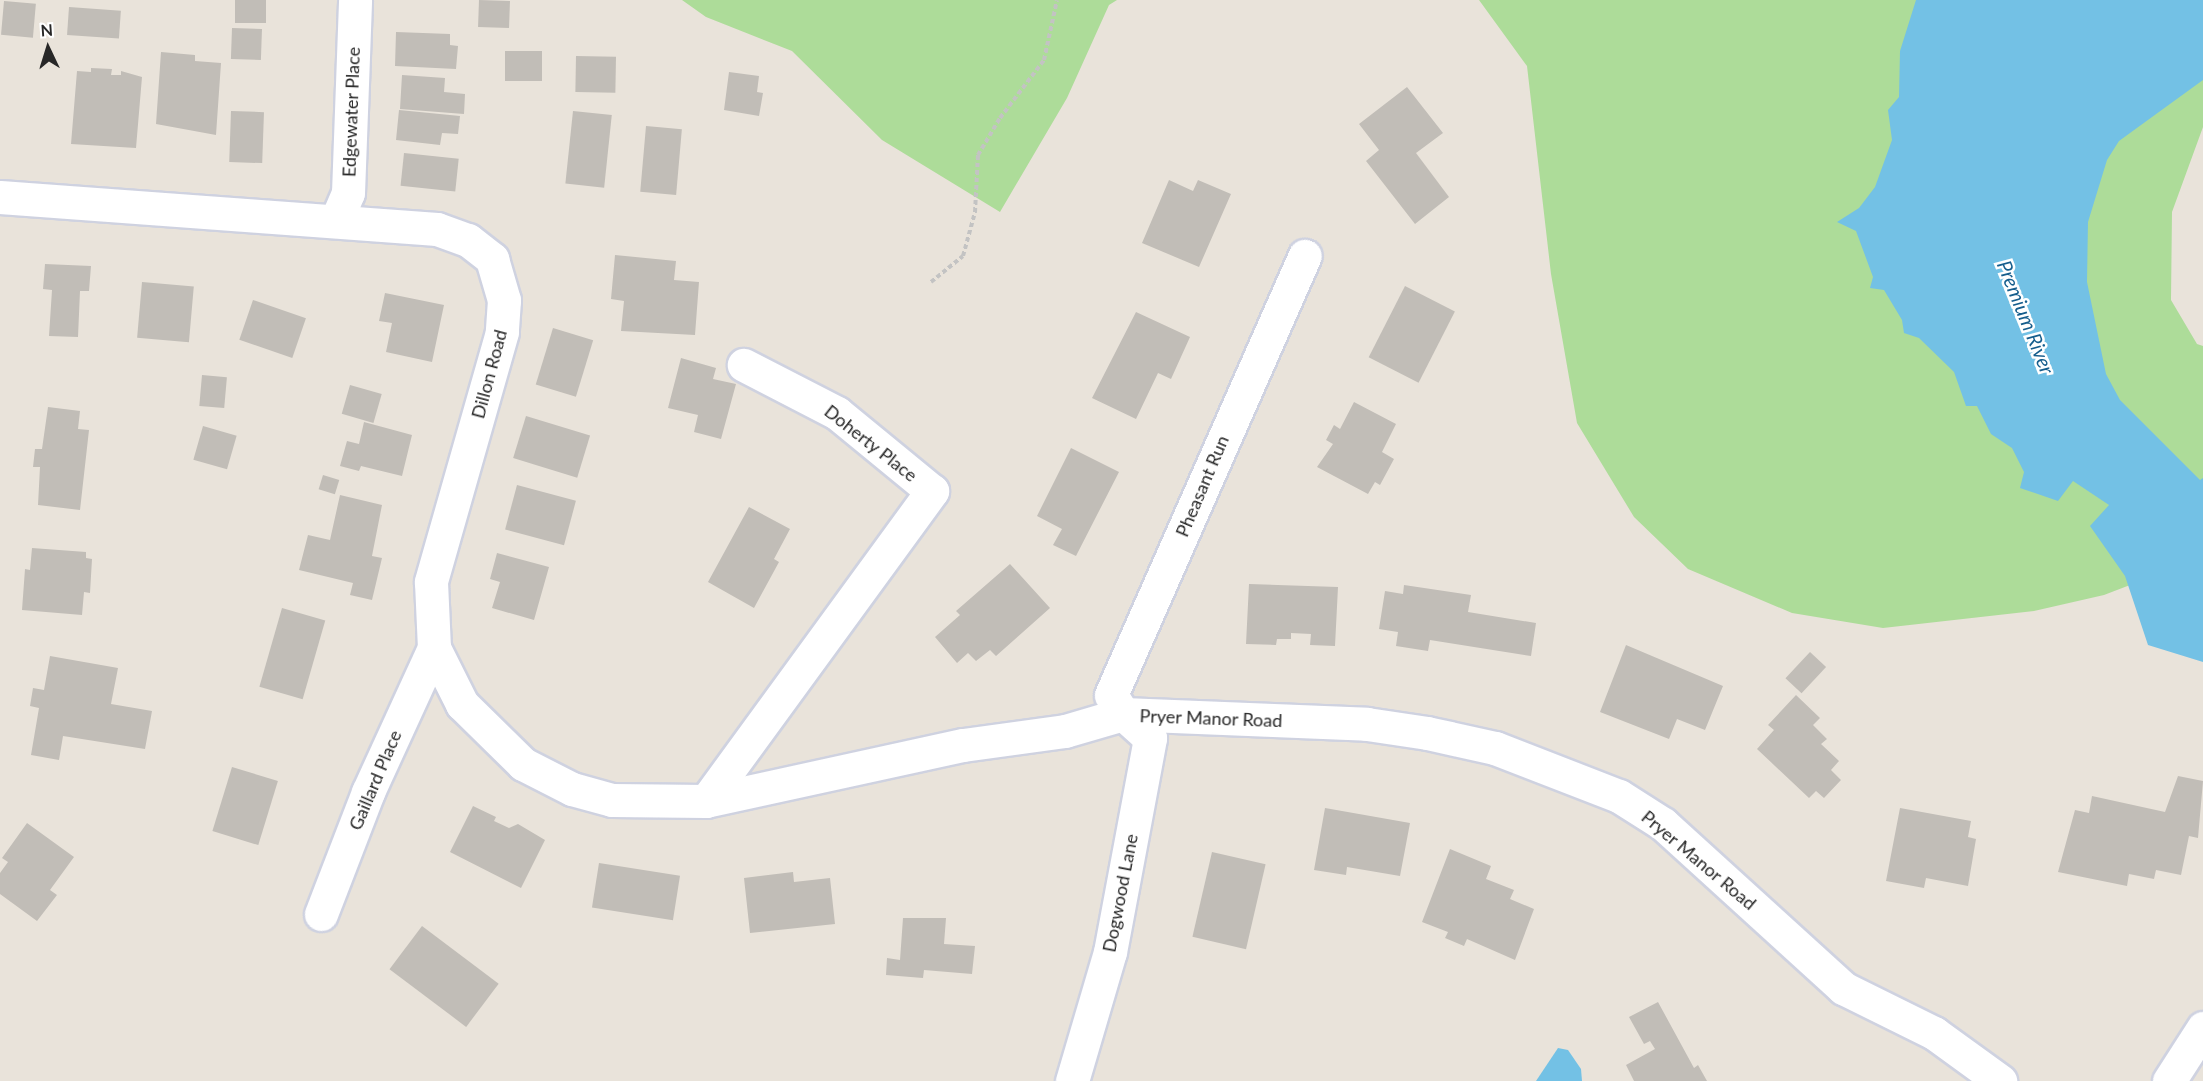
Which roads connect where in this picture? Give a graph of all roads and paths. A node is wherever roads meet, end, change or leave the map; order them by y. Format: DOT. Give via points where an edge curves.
graph roads {
  1 [pos="355,0"];
  2 [pos="1057,0"];
  3 [pos="0,197"];
  4 [pos="336,222"];
  5 [pos="1305,256"];
  6 [pos="931,282"];
  7 [pos="744,365"];
  8 [pos="434,648"];
  9 [pos="1123,714"];
  10 [pos="706,801"];
  11 [pos="321,914"];
  12 [pos="2203,1028"];
  13 [pos="1072,1081"];
  14 [pos="2000,1081"];
  15 [pos="2169,1081"];
  1 -- 4 [label="street, Edgewater Place" via="348,193"];
  2 -- 6 [label="path" via="1044,60 1000,118 978,155 975,213 963,256"];
  3 -- 4 [label="street, Dillon Road"];
  4 -- 8 [label="street, Dillon Road" via="437,229 468,240 492,259 500,276 502,332 431,582"];
  5 -- 9 [label="street, Pheasant Run" via="1111,695"];
  7 -- 10 [label="street, Doherty Place" via="837,413 932,491"];
  8 -- 10 [label="street, Dillon Road" via="462,704 523,764 572,789 612,800"];
  8 -- 11 [label="street, Gaillard Place" via="368,792"];
  9 -- 10 [label="street, Pryer Manor Road" via="1065,731 963,745"];
  9 -- 13 [label="street, Dogwood Lane" via="1150,738 1110,952"];
  9 -- 14 [label="street, Pryer Manor Road" via="1367,724 1495,748 1562,771 1619,796 1663,825 1843,988 1934,1033"];
  12 -- 15 [label="street"];
}
